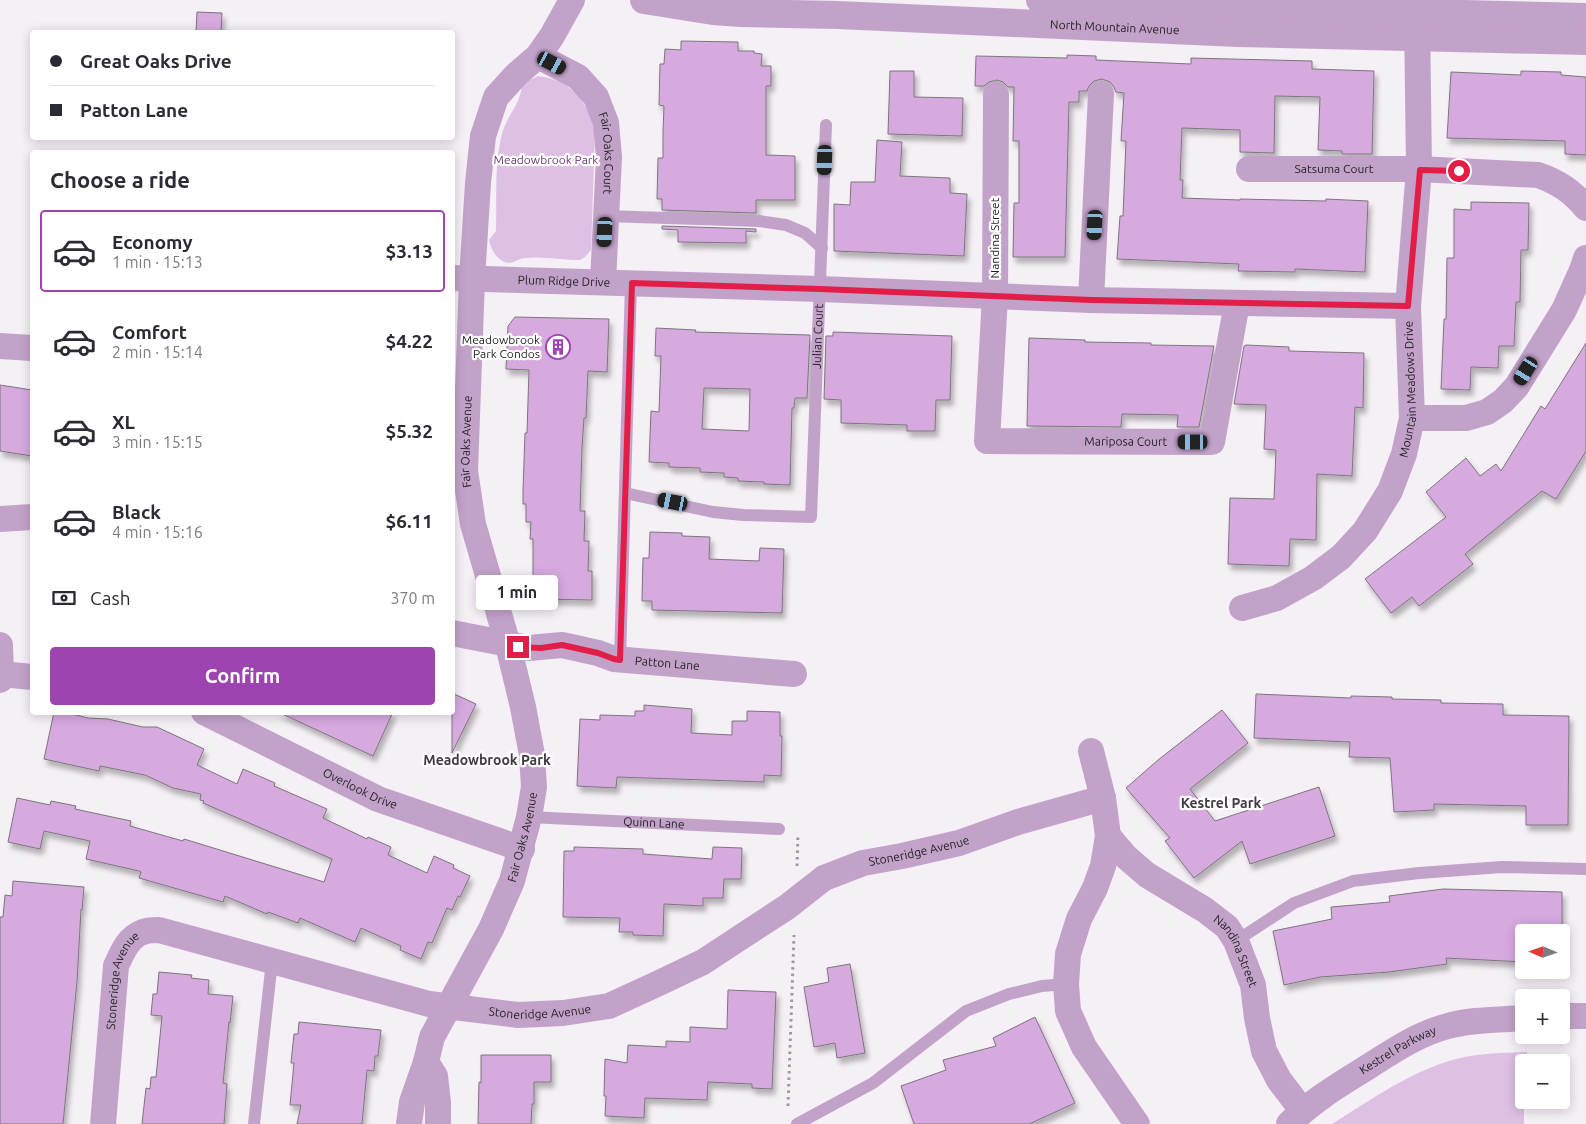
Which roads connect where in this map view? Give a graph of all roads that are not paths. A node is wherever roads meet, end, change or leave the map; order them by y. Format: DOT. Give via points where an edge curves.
graph roads {
  1 [pos="572,0"];
  2 [pos="644,0"];
  3 [pos="1040,0"];
  4 [pos="1417,17"];
  5 [pos="1586,17"];
  6 [pos="1586,42"];
  7 [pos="538,56"];
  8 [pos="1101,94"];
  9 [pos="996,95"];
  10 [pos="826,125"];
  11 [pos="1249,169"];
  12 [pos="1420,170"];
  13 [pos="1586,208"];
  14 [pos="606,216"];
  15 [pos="822,248"];
  16 [pos="1586,258"];
  17 [pos="462,279"];
  18 [pos="602,282"];
  19 [pos="632,283"];
  20 [pos="820,289"];
  21 [pos="995,296"];
  22 [pos="1092,300"];
  23 [pos="1237,302"];
  24 [pos="1408,306"];
  25 [pos="0,346"];
  26 [pos="30,348"];
  27 [pos="1412,418"];
  28 [pos="988,441"];
  29 [pos="459,471"];
  30 [pos="624,493"];
  31 [pos="30,518"];
  32 [pos="0,520"];
  33 [pos="1242,608"];
  34 [pos="455,633"];
  35 [pos="0,645"];
  36 [pos="508,645"];
  37 [pos="620,660"];
  38 [pos="794,674"];
  39 [pos="1,677"];
  40 [pos="30,677"];
  41 [pos="210,715"];
  42 [pos="1091,751"];
  43 [pos="1102,798"];
  44 [pos="529,817"];
  45 [pos="779,829"];
  46 [pos="1108,836"];
  47 [pos="522,849"];
  48 [pos="1586,869"];
  49 [pos="1236,941"];
  50 [pos="272,961"];
  51 [pos="1066,984"];
  52 [pos="448,1007"];
  53 [pos="1570,1016"];
  54 [pos="1586,1016"];
  55 [pos="1515,1019"];
  56 [pos="426,1062"];
  57 [pos="1296,1117"];
  58 [pos="103,1124"];
  59 [pos="254,1124"];
  60 [pos="410,1124"];
  61 [pos="438,1124"];
  62 [pos="797,1124"];
  63 [pos="1137,1124"];
  1 -- 7 [label="street, Fair Oaks Avenue"];
  2 -- 4 [label="street, North Mountain Avenue" via="741,12 1237,33"];
  3 -- 4 [label="street, North Mountain Avenue"];
  4 -- 5 [label="street, North Mountain Avenue"];
  4 -- 6 [label="street, North Mountain Avenue"];
  4 -- 12 [label="street, Mountain Meadows Drive"];
  7 -- 14 [label="street, Fair Oaks Court" via="578,76 596,97 606,124 609,157"];
  7 -- 17 [label="street, Fair Oaks Avenue" via="496,98 483,136"];
  8 -- 22 [label="street"];
  9 -- 21 [label="street, Nandina Street"];
  10 -- 15 [label="lane, Julian Court"];
  11 -- 12 [label="street, Satsuma Court"];
  12 -- 13 [label="street, Satsuma Court" via="1538,175 1555,181"];
  12 -- 24 [label="street, Mountain Meadows Drive"];
  14 -- 15 [label="lane" via="759,221 786,225 804,233"];
  14 -- 18 [label="street, Fair Oaks Court"];
  15 -- 20 [label="lane, Julian Court"];
  16 -- 27 [label="street" via="1564,310 1517,386 1503,401 1487,412 1466,418"];
  17 -- 18 [label="street, Plum Ridge Drive"];
  17 -- 29 [label="street, Fair Oaks Avenue"];
  18 -- 19 [label="street, Plum Ridge Drive"];
  19 -- 20 [label="street, Plum Ridge Drive"];
  19 -- 30 [label="lane"];
  20 -- 21 [label="street, Plum Ridge Drive"];
  20 -- 30 [label="lane, Julian Court" via="811,517 713,512"];
  21 -- 22 [label="street, Plum Ridge Drive"];
  21 -- 28 [label="street, Nandina Street"];
  22 -- 23 [label="street, Plum Ridge Drive"];
  23 -- 24 [label="street, Plum Ridge Drive"];
  23 -- 28 [label="street, Mariposa Court" via="1212,442"];
  24 -- 27 [label="street, Mountain Meadows Drive"];
  25 -- 26 [label="street"];
  27 -- 33 [label="street, Mountain Meadows Drive" via="1404,454 1390,491 1353,544 1313,578 1277,598"];
  29 -- 36 [label="street, Fair Oaks Avenue"];
  30 -- 37 [label="lane"];
  31 -- 32 [label="street"];
  34 -- 36 [label="street, Patton Lane"];
  35 -- 39 [label="street"];
  36 -- 37 [label="street, Patton Lane" via="529,648 562,645"];
  36 -- 44 [label="street, Fair Oaks Avenue" via="532,755 534,787"];
  37 -- 38 [label="street, Patton Lane"];
  39 -- 40 [label="street"];
  41 -- 47 [label="street, Overlook Drive" via="378,799"];
  42 -- 43 [label="street"];
  43 -- 46 [label="street"];
  43 -- 52 [label="street, Stoneridge Avenue" via="958,843 863,863 824,878 703,962 609,1006 518,1015"];
  44 -- 45 [label="lane, Quinn Lane"];
  44 -- 47 [label="street, Fair Oaks Avenue"];
  46 -- 49 [label="street, Nandina Street" via="1147,875 1205,910 1227,927"];
  46 -- 51 [label="street" via="1103,866 1079,919 1068,954"];
  47 -- 52 [label="street, Fair Oaks Avenue" via="491,929"];
  48 -- 49 [label="lane" via="1502,867 1419,872 1353,881 1294,903"];
  49 -- 57 [label="street, Nandina Street" via="1253,985 1264,1051"];
  50 -- 52 [label="street, Stoneridge Avenue" via="410,1000"];
  50 -- 58 [label="street, Stoneridge Avenue" via="159,930 143,932 130,940 116,966"];
  50 -- 59 [label="lane"];
  51 -- 62 [label="lane" via="1008,994 966,1010 874,1083"];
  51 -- 63 [label="street" via="1068,1011 1084,1047"];
  52 -- 56 [label="street, Fair Oaks Avenue" via="432,1037"];
  53 -- 54 [label="street"];
  55 -- 57 [label="street, Kestrel Parkway" via="1449,1025 1421,1034 1336,1087"];
  56 -- 60 [label="street, Fair Oaks Avenue" via="412,1102"];
  56 -- 61 [label="street" via="435,1076"];
}
